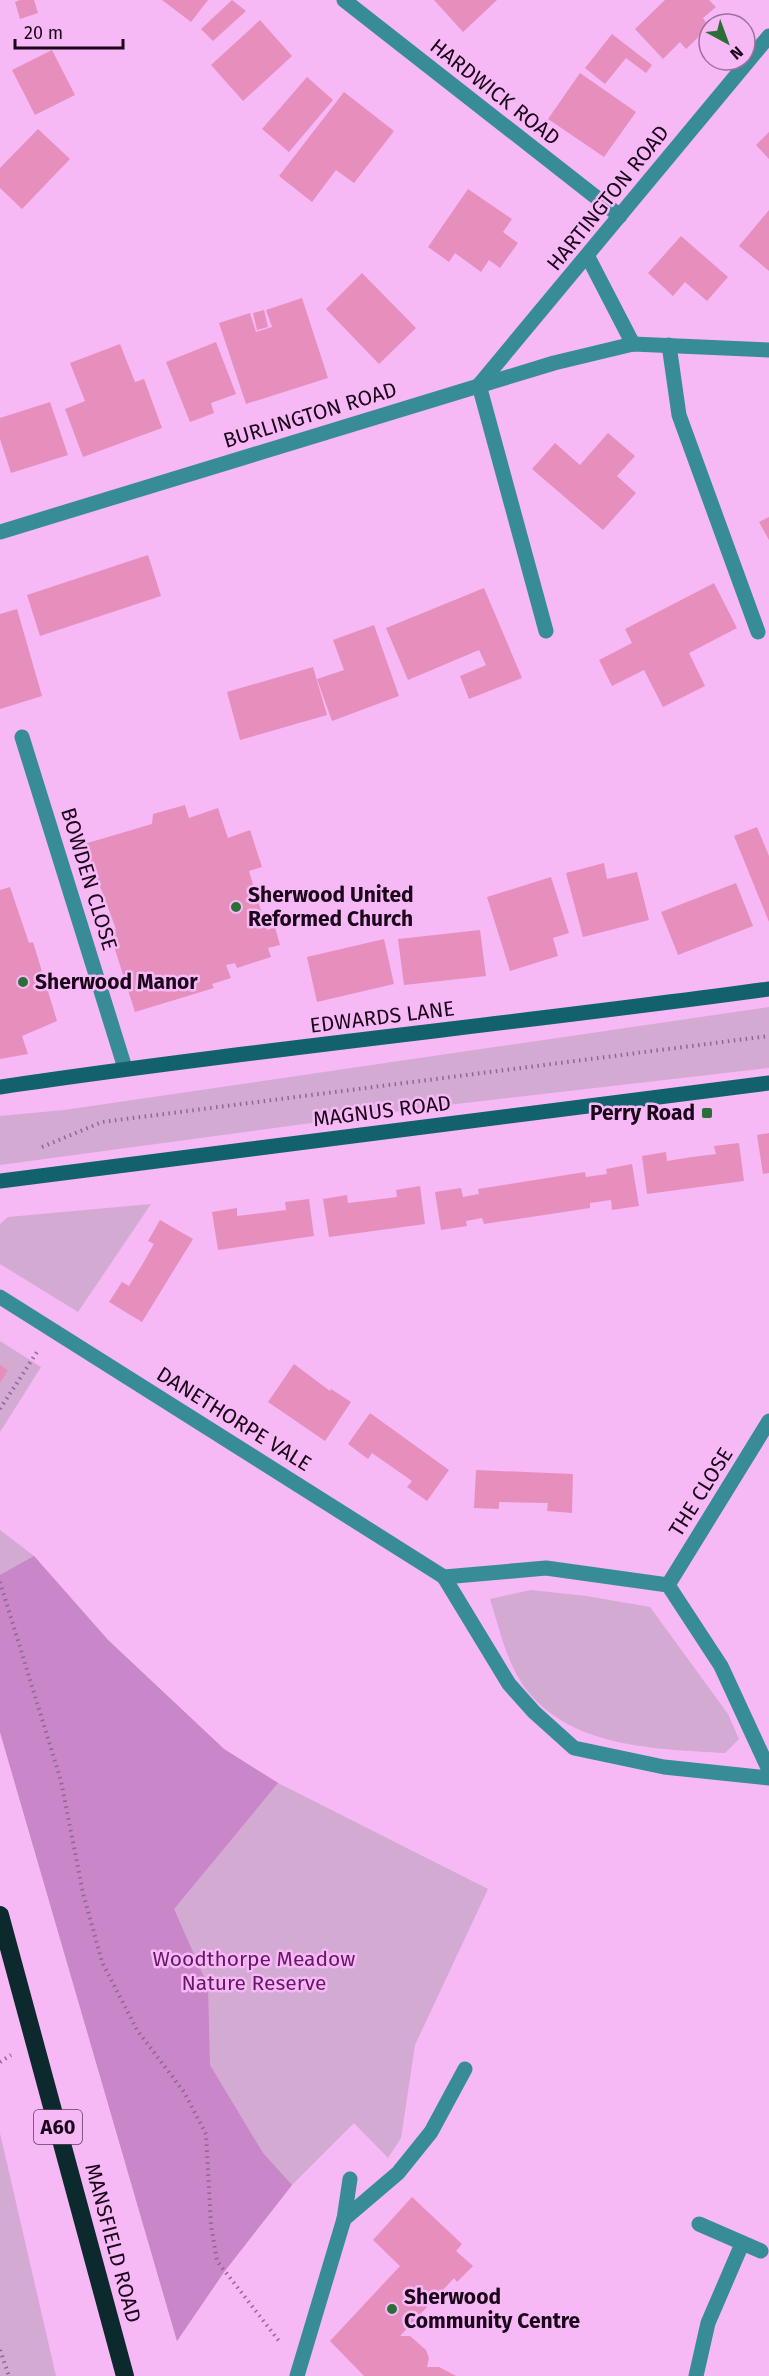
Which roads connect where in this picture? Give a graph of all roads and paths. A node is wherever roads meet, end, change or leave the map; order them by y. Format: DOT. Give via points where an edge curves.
graph roads {
  1 [pos="344,0"];
  2 [pos="769,36"];
  3 [pos="620,216"];
  4 [pos="588,257"];
  5 [pos="633,344"];
  6 [pos="669,345"];
  7 [pos="769,350"];
  8 [pos="479,385"];
  9 [pos="0,532"];
  10 [pos="546,631"];
  11 [pos="758,632"];
  12 [pos="22,736"];
  13 [pos="769,990"];
  14 [pos="769,1036"];
  15 [pos="125,1068"];
  16 [pos="769,1083"];
  17 [pos="0,1087"];
  18 [pos="34,1149"];
  19 [pos="0,1181"];
  20 [pos="0,1297"];
  21 [pos="52,1329"];
  22 [pos="0,1409"];
  23 [pos="769,1421"];
  24 [pos="444,1577"];
  25 [pos="0,1582"];
  26 [pos="668,1586"];
  27 [pos="769,1770"];
  28 [pos="769,1778"];
  29 [pos="0,1918"];
  30 [pos="465,2069"];
  31 [pos="350,2179"];
  32 [pos="344,2219"];
  33 [pos="699,2224"];
  34 [pos="742,2244"];
  35 [pos="760,2251"];
  36 [pos="0,2350"];
  37 [pos="298,2372"];
  38 [pos="9,2376"];
  39 [pos="126,2376"];
  40 [pos="696,2376"];
  1 -- 3 [label="street, HARDWICK ROAD"];
  2 -- 3 [label="street, HARTINGTON ROAD"];
  3 -- 4 [label="street, HARTINGTON ROAD"];
  4 -- 5 [label="street"];
  4 -- 8 [label="street, HARTINGTON ROAD"];
  5 -- 6 [label="street, BURLINGTON ROAD"];
  5 -- 8 [label="street, BURLINGTON ROAD"];
  6 -- 7 [label="street, BURLINGTON ROAD"];
  6 -- 11 [label="street" via="679,416"];
  8 -- 9 [label="street, BURLINGTON ROAD"];
  8 -- 10 [label="street"];
  12 -- 15 [label="street, BOWDEN CLOSE"];
  13 -- 15 [label="street, EDWARDS LANE"];
  14 -- 18 [label="path" via="102,1122"];
  15 -- 17 [label="street, EDWARDS LANE"];
  16 -- 19 [label="street, MAGNUS ROAD"];
  20 -- 21 [label="street, DANETHORPE VALE"];
  21 -- 22 [label="path"];
  21 -- 24 [label="street, DANETHORPE VALE"];
  23 -- 26 [label="street, THE CLOSE"];
  24 -- 26 [label="street" via="546,1568"];
  24 -- 28 [label="street, DANETHORPE VALE" via="509,1684 574,1748 664,1767"];
  25 -- 37 [label="path" via="61,1781 82,1893 102,1962 137,2030 184,2091 206,2134 217,2261"];
  26 -- 27 [label="street" via="721,1666"];
  29 -- 39 [label="highway, MANSFIELD ROAD / A60"];
  30 -- 32 [label="street" via="431,2132 398,2173"];
  31 -- 32 [label="street"];
  32 -- 37 [label="street"];
  33 -- 34 [label="street"];
  34 -- 35 [label="street"];
  34 -- 40 [label="street" via="708,2324"];
  36 -- 38 [label="path"];
}
